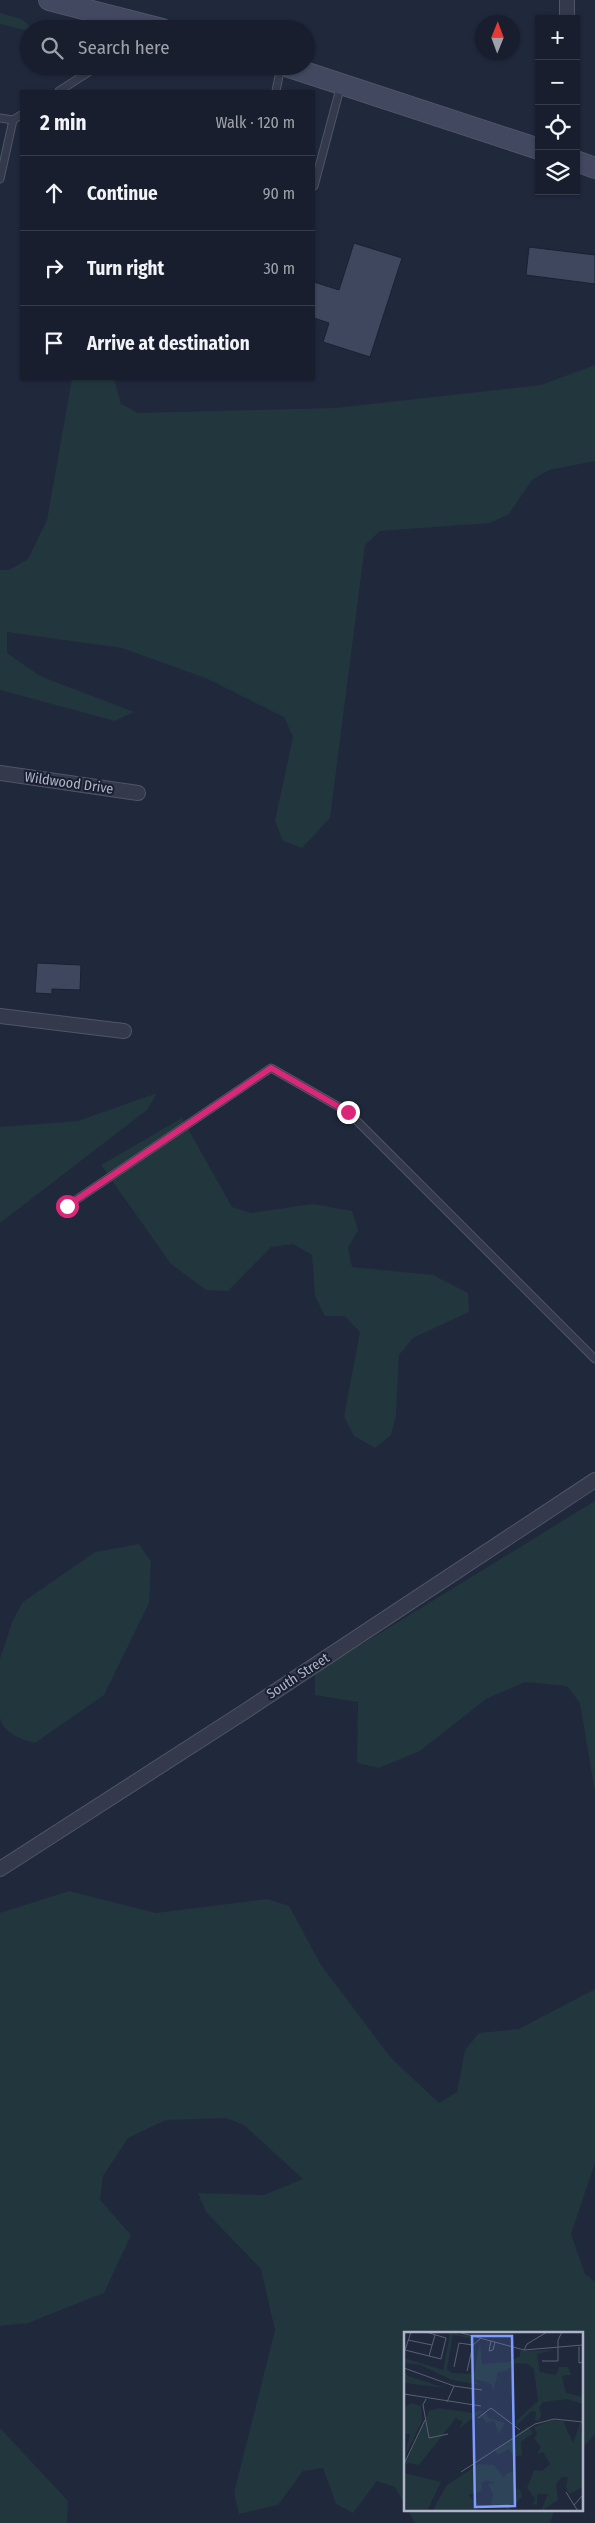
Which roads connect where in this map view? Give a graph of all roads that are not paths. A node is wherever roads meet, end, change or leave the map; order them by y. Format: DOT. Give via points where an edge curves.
graph roads {
  1 [pos="49,0"];
  2 [pos="567,0"];
  3 [pos="567,15"];
  4 [pos="116,20"];
  5 [pos="84,75"];
  6 [pos="279,75"];
  7 [pos="314,75"];
  8 [pos="341,84"];
  9 [pos="61,90"];
  10 [pos="276,90"];
  11 [pos="20,116"];
  12 [pos="0,118"];
  13 [pos="13,120"];
  14 [pos="535,148"];
  15 [pos="580,162"];
  16 [pos="595,168"];
  17 [pos="0,179"];
  18 [pos="315,182"];
  19 [pos="0,773"];
  20 [pos="138,793"];
  21 [pos="0,1016"];
  22 [pos="124,1031"];
  23 [pos="67,1206"];
  24 [pos="595,1359"];
  25 [pos="595,1480"];
  26 [pos="0,1869"];
  1 -- 4 [label="main road"];
  2 -- 3 [label="street"];
  5 -- 9 [label="lane"];
  6 -- 10 [label="lane"];
  7 -- 8 [label="main road"];
  8 -- 14 [label="main road"];
  8 -- 18 [label="lane"];
  11 -- 13 [label="lane"];
  12 -- 13 [label="lane"];
  13 -- 17 [label="lane"];
  15 -- 16 [label="main road"];
  19 -- 20 [label="street, Wildwood Drive"];
  21 -- 22 [label="street"];
  23 -- 24 [label="lane" via="271,1068 348,1112"];
  25 -- 26 [label="street, South Street"];
}
